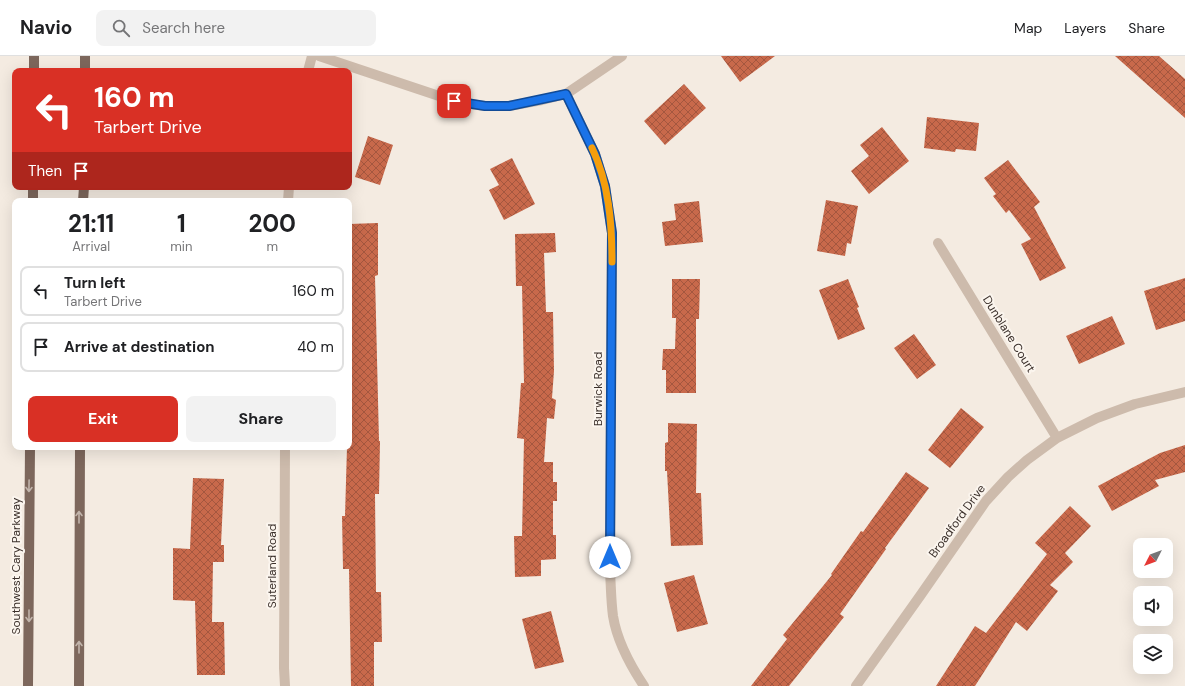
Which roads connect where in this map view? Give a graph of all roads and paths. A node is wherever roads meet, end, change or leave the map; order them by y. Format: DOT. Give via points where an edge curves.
graph roads {
  1 [pos="34,56"];
  2 [pos="85,56"];
  3 [pos="312,56"];
  4 [pos="319,56"];
  5 [pos="622,56"];
  6 [pos="34,68"];
  7 [pos="85,68"];
  8 [pos="309,68"];
  9 [pos="566,94"];
  10 [pos="938,243"];
  11 [pos="1185,392"];
  12 [pos="1057,438"];
  13 [pos="30,450"];
  14 [pos="80,450"];
  15 [pos="285,450"];
  16 [pos="28,686"];
  17 [pos="79,686"];
  18 [pos="286,686"];
  19 [pos="644,686"];
  20 [pos="856,686"];
  1 -- 6 [label="main road"];
  2 -- 7 [label="main road"];
  3 -- 8 [label="street"];
  4 -- 9 [label="street" via="463,103 509,106"];
  5 -- 9 [label="street"];
  9 -- 19 [label="street, Burwick Road" via="595,154 605,186 612,233 610,572 613,616 622,646"];
  10 -- 12 [label="street, Dunblane Court"];
  11 -- 12 [label="street, Broadford Drive" via="1135,404 1097,418"];
  12 -- 20 [label="street, Broadford Drive" via="1027,460 986,500"];
  13 -- 16 [label="main road, Southwest Cary Parkway, one-way"];
  17 -- 14 [label="main road, one-way"];
  15 -- 18 [label="street, Suterland Road"];
}
